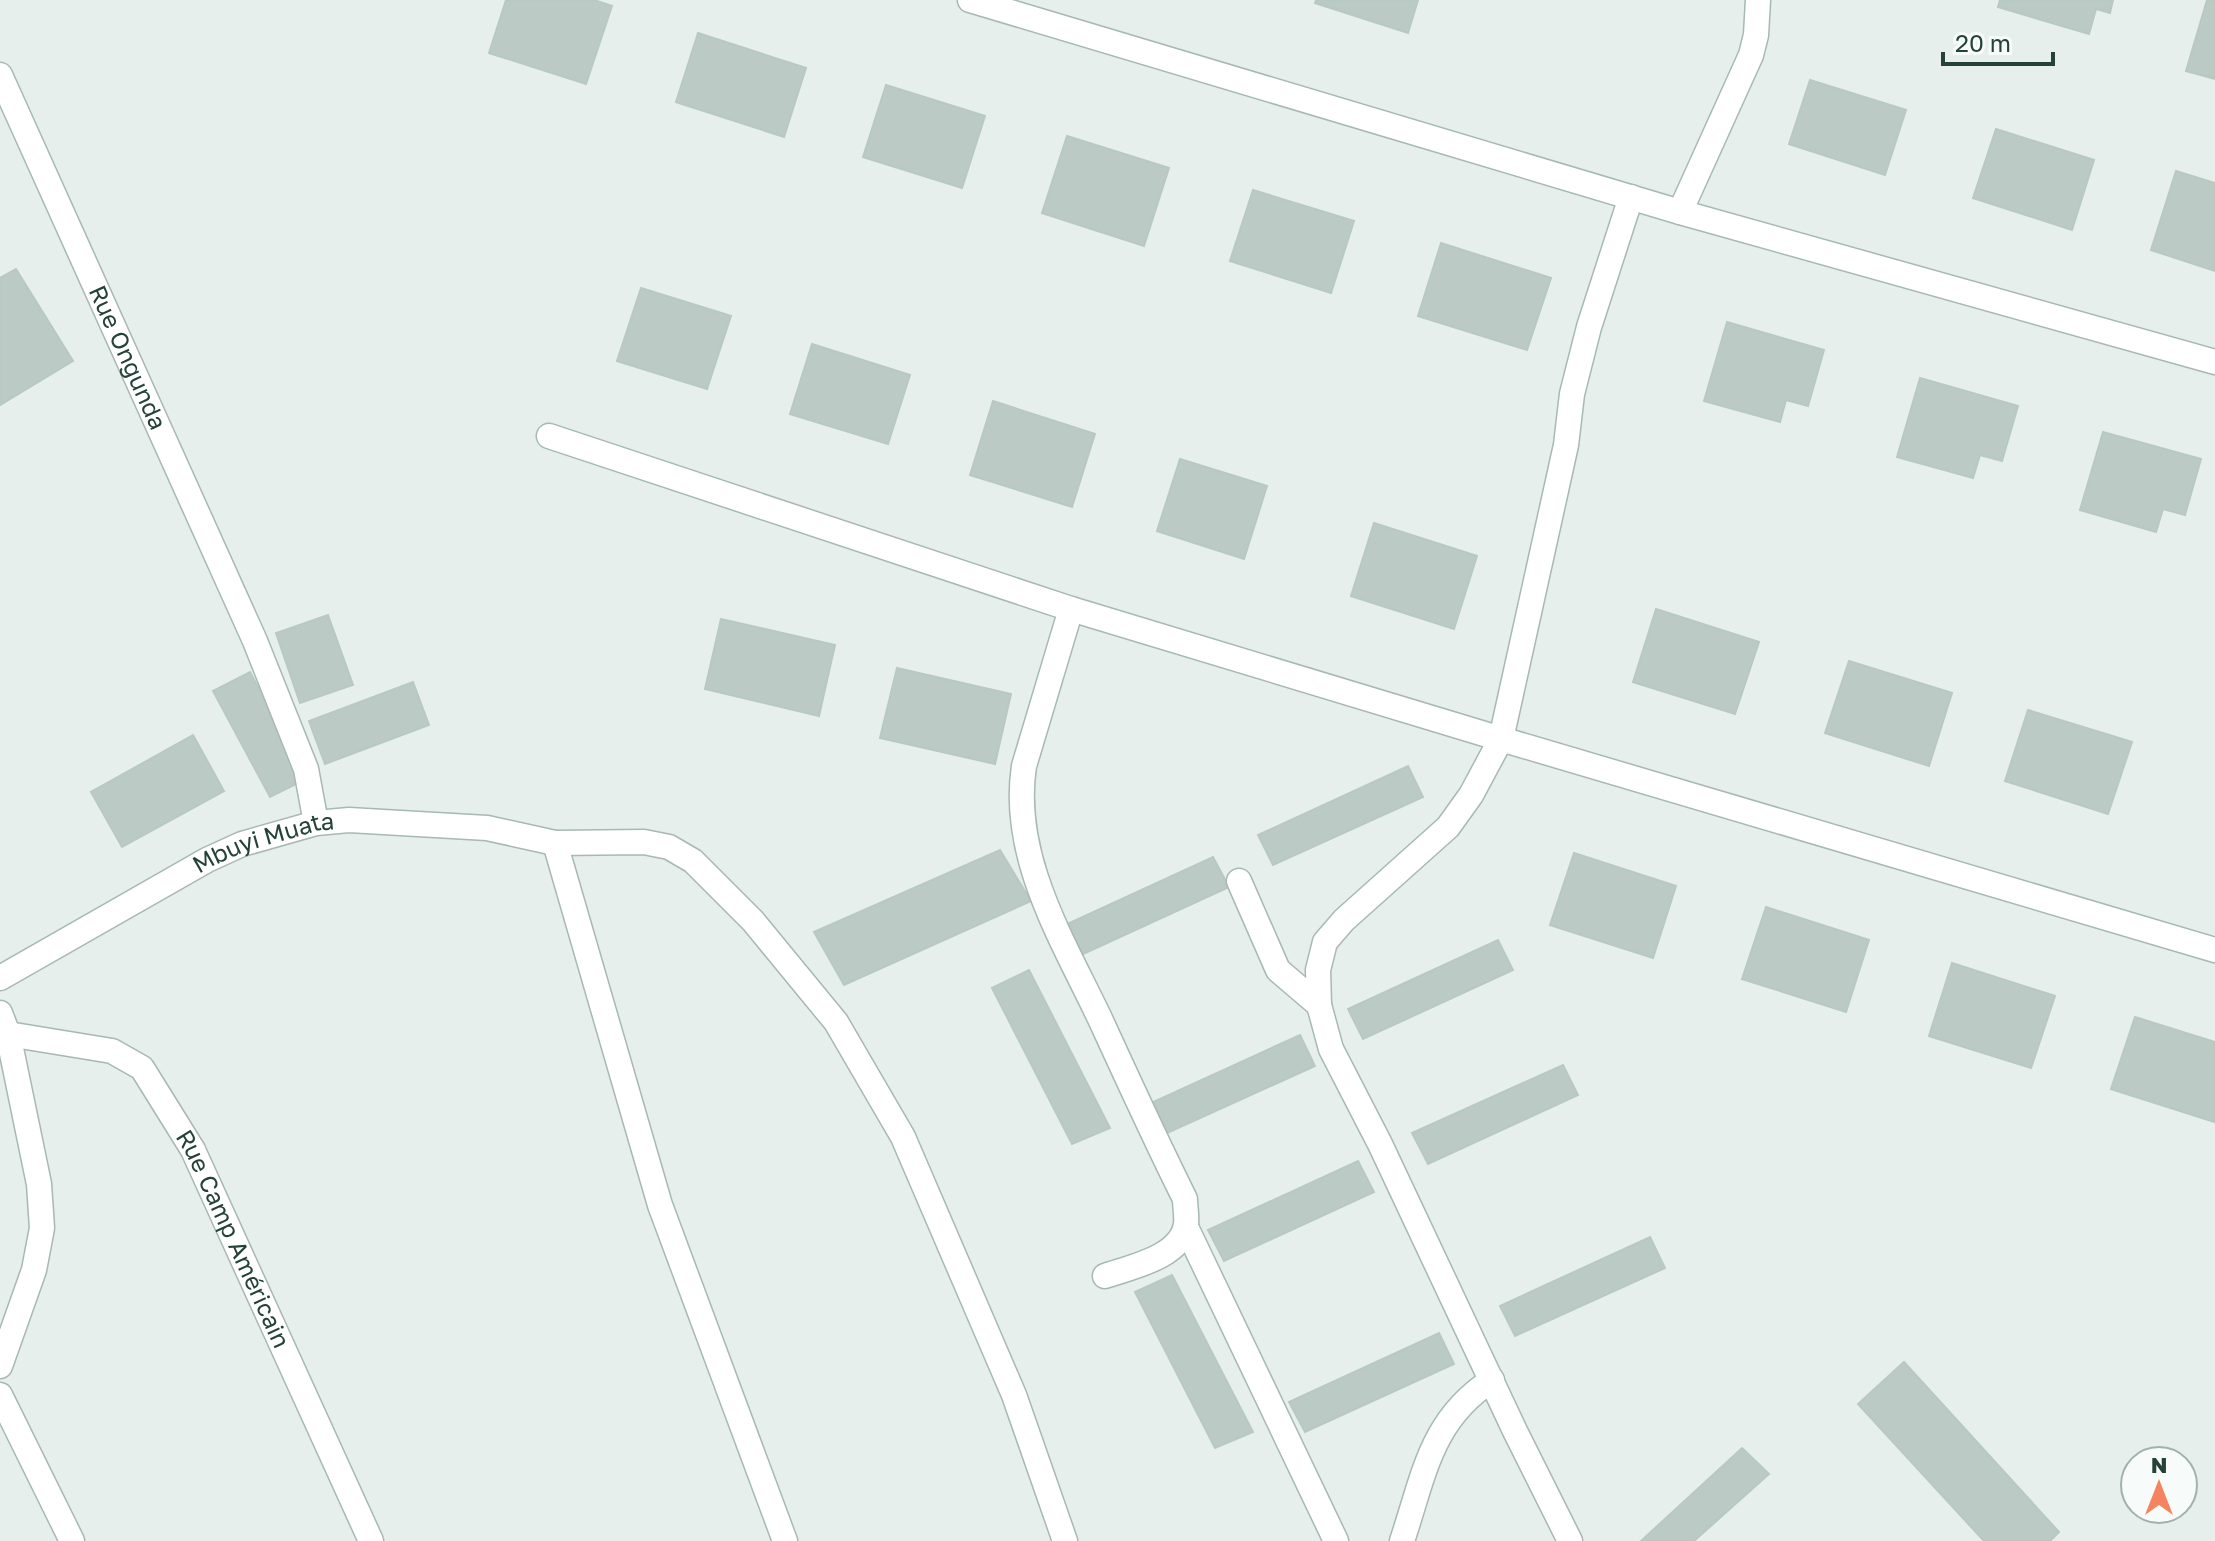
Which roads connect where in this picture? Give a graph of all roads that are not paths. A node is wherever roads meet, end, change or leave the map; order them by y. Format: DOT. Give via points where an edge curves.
graph roads {
  1 [pos="970,0"];
  2 [pos="1758,0"];
  3 [pos="0,75"];
  4 [pos="1631,197"];
  5 [pos="1680,212"];
  6 [pos="2215,362"];
  7 [pos="549,436"];
  8 [pos="1071,609"];
  9 [pos="1501,739"];
  10 [pos="316,823"];
  11 [pos="555,843"];
  12 [pos="1239,881"];
  13 [pos="2215,950"];
  14 [pos="0,978"];
  15 [pos="1319,1005"];
  16 [pos="4,1023"];
  17 [pos="1186,1227"];
  18 [pos="1105,1276"];
  19 [pos="0,1366"];
  20 [pos="1492,1380"];
  21 [pos="0,1395"];
  22 [pos="72,1541"];
  23 [pos="371,1541"];
  24 [pos="785,1541"];
  25 [pos="1065,1541"];
  26 [pos="1336,1541"];
  27 [pos="1402,1541"];
  28 [pos="1570,1541"];
  1 -- 4 [label="street"];
  2 -- 5 [label="street" via="1751,55"];
  3 -- 10 [label="street, Rue Ongunda" via="255,641 306,769"];
  4 -- 5 [label="street"];
  4 -- 9 [label="street" via="1572,394 1566,445"];
  5 -- 6 [label="street"];
  7 -- 8 [label="street"];
  8 -- 9 [label="street"];
  8 -- 17 [label="street" via="1024,766 1021,814 1036,882 1185,1199"];
  9 -- 13 [label="street"];
  9 -- 15 [label="street" via="1448,827 1325,942 1318,970"];
  10 -- 11 [label="street, Mbuyi Muata" via="487,828"];
  10 -- 14 [label="street, Mbuyi Muata" via="207,860"];
  11 -- 24 [label="street" via="660,1205"];
  11 -- 25 [label="street, Mbuyi Muata" via="644,842 669,847 693,861 753,921 836,1022 913,1155 1014,1395"];
  12 -- 15 [label="street" via="1278,970"];
  15 -- 20 [label="street" via="1331,1049"];
  16 -- 19 [label="street" via="39,1184 42,1228 34,1270"];
  16 -- 23 [label="street, Rue Camp Américain" via="112,1051 142,1068 193,1150"];
  17 -- 18 [label="street" via="1176,1246"];
  17 -- 26 [label="street"];
  20 -- 27 [label="street" via="1468,1395 1437,1437"];
  20 -- 28 [label="street"];
  21 -- 22 [label="street"];
}
